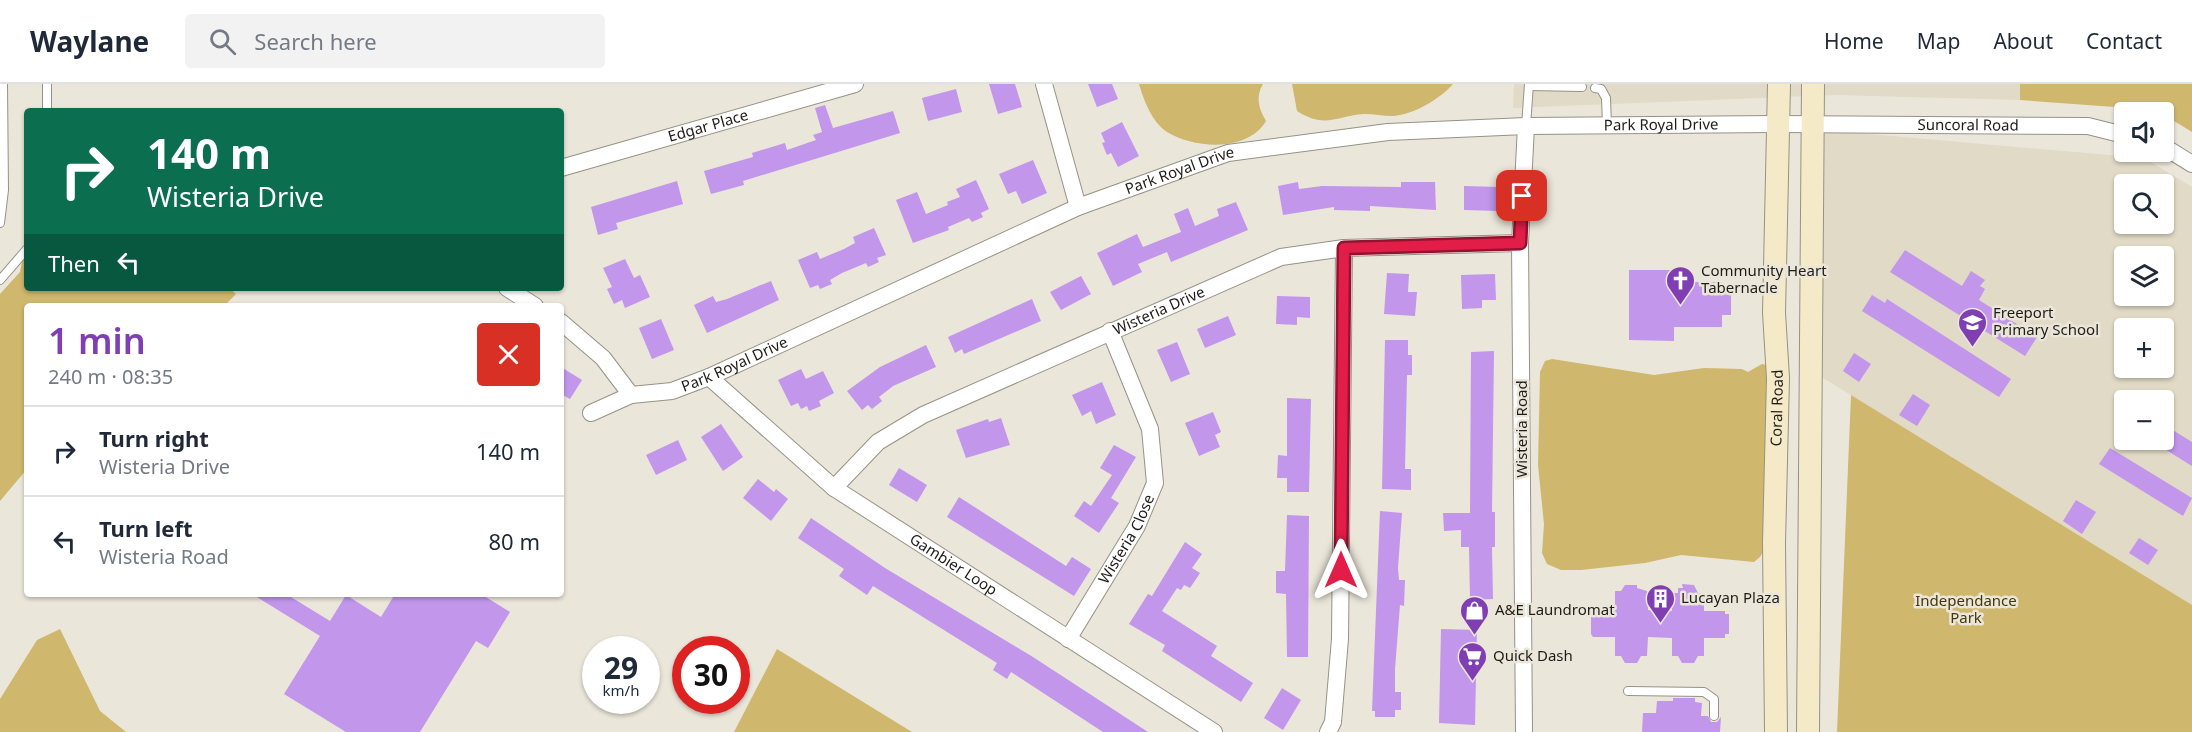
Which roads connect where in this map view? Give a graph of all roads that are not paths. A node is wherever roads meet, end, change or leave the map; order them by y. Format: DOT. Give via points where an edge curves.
graph roads {
  1 [pos="3,84"];
  2 [pos="47,84"];
  3 [pos="855,84"];
  4 [pos="1044,84"];
  5 [pos="1779,84"];
  6 [pos="1813,84"];
  7 [pos="1529,85"];
  8 [pos="1582,87"];
  9 [pos="1595,88"];
  10 [pos="47,108"];
  11 [pos="1777,124"];
  12 [pos="1813,124"];
  13 [pos="1607,125"];
  14 [pos="1526,126"];
  15 [pos="2114,132"];
  16 [pos="2174,153"];
  17 [pos="2192,164"];
  18 [pos="564,167"];
  19 [pos="1078,207"];
  20 [pos="0,223"];
  21 [pos="1520,243"];
  22 [pos="1344,248"];
  23 [pos="24,252"];
  24 [pos="0,280"];
  25 [pos="512,291"];
  26 [pos="530,303"];
  27 [pos="564,325"];
  28 [pos="1110,331"];
  29 [pos="709,377"];
  30 [pos="1778,378"];
  31 [pos="1811,378"];
  32 [pos="631,395"];
  33 [pos="591,413"];
  34 [pos="834,488"];
  35 [pos="1809,542"];
  36 [pos="1774,543"];
  37 [pos="1068,639"];
  38 [pos="1628,691"];
  39 [pos="1714,716"];
  40 [pos="1214,732"];
  41 [pos="1328,732"];
  42 [pos="1524,732"];
  43 [pos="1776,732"];
  44 [pos="1808,732"];
  1 -- 20 [label="lane" via="4,190"];
  2 -- 10 [label="lane"];
  3 -- 18 [label="street, Edgar Place"];
  4 -- 19 [label="street"];
  5 -- 11 [label="main road, Coral Road"];
  6 -- 12 [label="main road"];
  7 -- 8 [label="lane"];
  7 -- 14 [label="lane"];
  9 -- 13 [label="lane" via="1601,89 1606,98"];
  11 -- 12 [label="street, Park Royal Drive"];
  11 -- 13 [label="street, Park Royal Drive"];
  11 -- 30 [label="main road, Coral Road" via="1774,313"];
  12 -- 15 [label="street, Suncoral Road" via="2088,126"];
  12 -- 31 [label="main road"];
  13 -- 14 [label="street, Park Royal Drive"];
  14 -- 19 [label="street, Park Royal Drive" via="1388,132 1228,153"];
  14 -- 21 [label="street, Wisteria Road"];
  16 -- 17 [label="street"];
  19 -- 29 [label="street, Park Royal Drive"];
  21 -- 22 [label="street, Wisteria Drive"];
  21 -- 42 [label="street, Wisteria Road"];
  22 -- 28 [label="street, Wisteria Drive" via="1281,257"];
  22 -- 41 [label="street" via="1340,639 1333,722"];
  23 -- 24 [label="lane"];
  25 -- 26 [label="street"];
  27 -- 32 [label="street" via="603,358"];
  28 -- 34 [label="street, Wisteria Drive" via="923,415 878,442"];
  28 -- 37 [label="street, Wisteria Close" via="1150,429 1155,483 1137,526"];
  29 -- 32 [label="street, Park Royal Drive" via="672,391"];
  29 -- 34 [label="street, Gambier Loop"];
  30 -- 31 [label="main road"];
  30 -- 36 [label="main road, Coral Road"];
  31 -- 35 [label="main road"];
  32 -- 33 [label="street, Park Royal Drive"];
  34 -- 37 [label="street, Gambier Loop"];
  35 -- 36 [label="main road"];
  35 -- 44 [label="main road"];
  36 -- 43 [label="main road, Coral Road"];
  37 -- 40 [label="street, Gambier Loop"];
  38 -- 39 [label="lane" via="1704,692 1714,699"];
}
